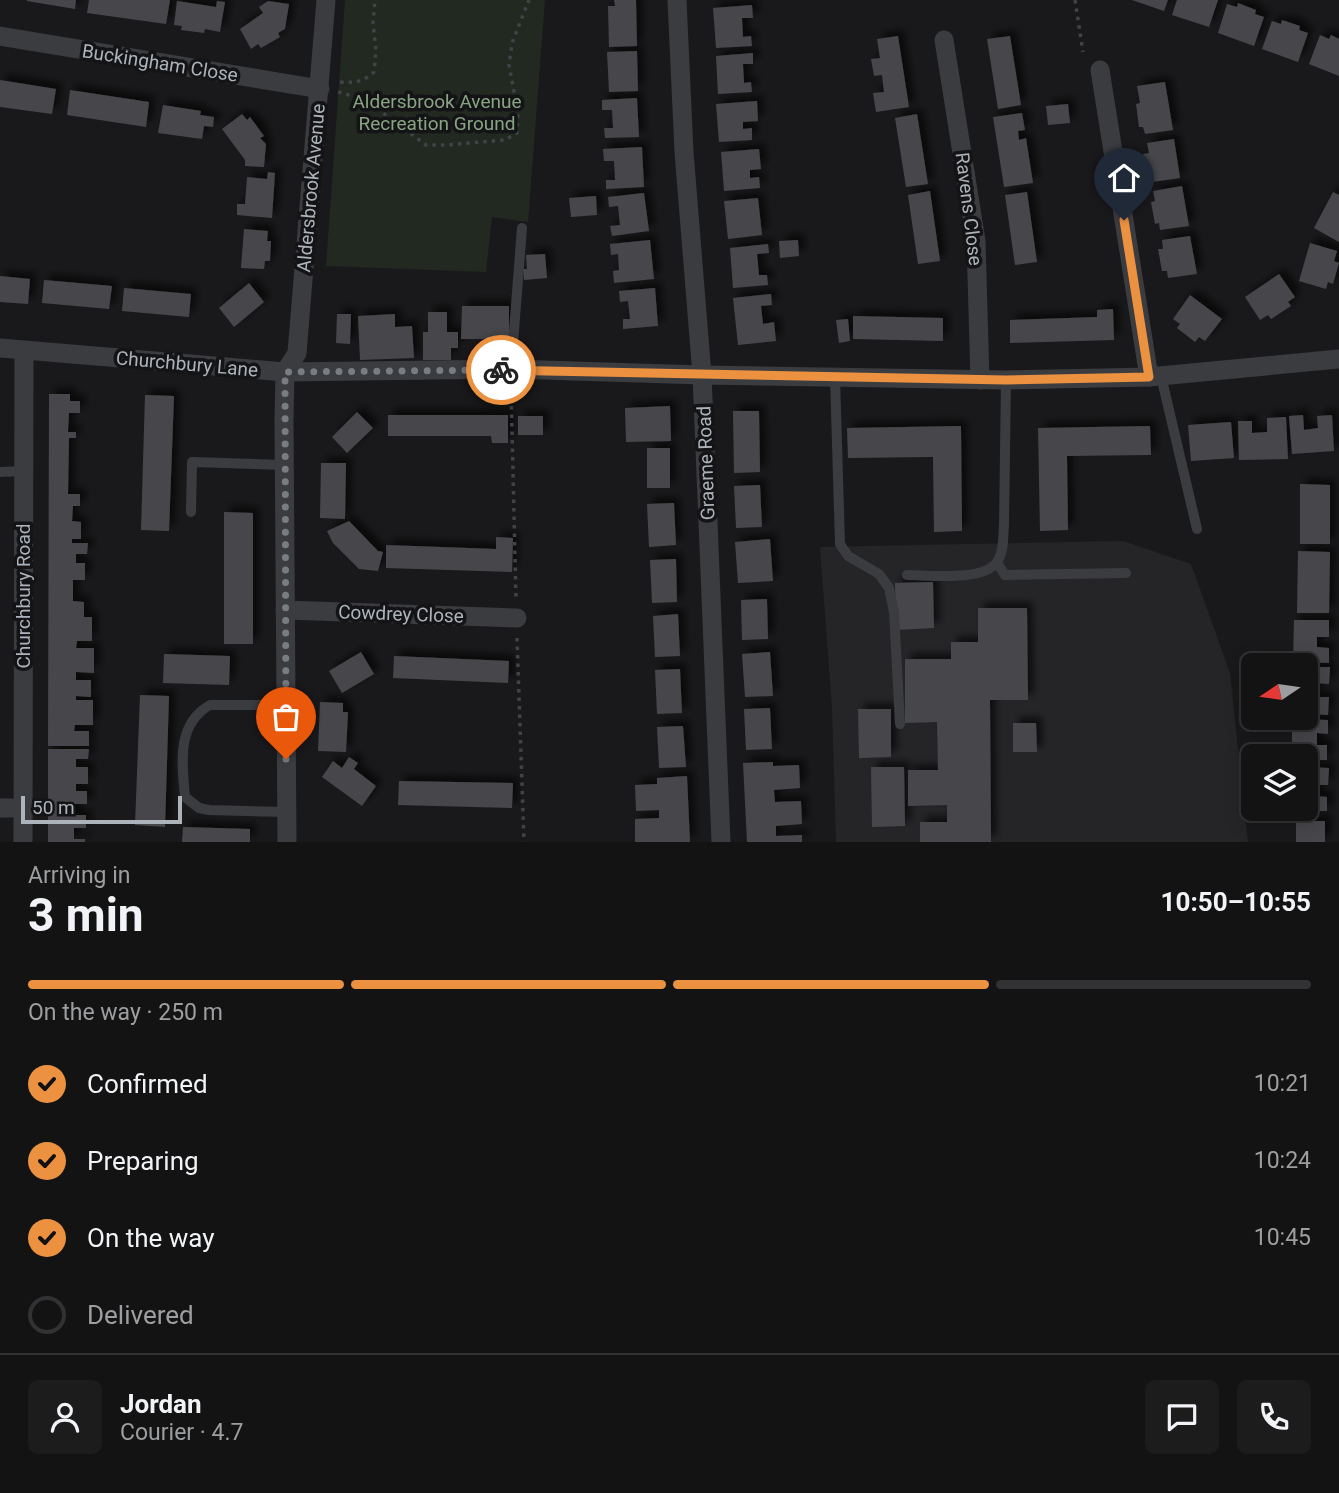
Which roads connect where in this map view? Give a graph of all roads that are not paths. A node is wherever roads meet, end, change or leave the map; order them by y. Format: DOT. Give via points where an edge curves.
graph roads {
  1 [pos="326,0"];
  2 [pos="677,0"];
  3 [pos="0,36"];
  4 [pos="944,40"];
  5 [pos="1100,70"];
  6 [pos="329,91"];
  7 [pos="522,228"];
  8 [pos="0,348"];
  9 [pos="24,351"];
  10 [pos="1339,359"];
  11 [pos="511,369"];
  12 [pos="285,372"];
  13 [pos="702,375"];
  14 [pos="835,377"];
  15 [pos="1155,377"];
  16 [pos="980,380"];
  17 [pos="1006,380"];
  18 [pos="284,465"];
  19 [pos="23,471"];
  20 [pos="0,472"];
  21 [pos="191,512"];
  22 [pos="1197,529"];
  23 [pos="997,563"];
  24 [pos="1126,573"];
  25 [pos="906,575"];
  26 [pos="285,610"];
  27 [pos="517,618"];
  28 [pos="285,705"];
  29 [pos="900,723"];
  30 [pos="0,808"];
  31 [pos="22,808"];
  32 [pos="286,812"];
  33 [pos="23,842"];
  34 [pos="287,842"];
  35 [pos="721,842"];
  1 -- 6 [label="street, Aldersbrook Avenue"];
  2 -- 13 [label="street, Graeme Road"];
  3 -- 6 [label="street, Buckingham Close"];
  4 -- 16 [label="street, Ravens Close" via="976,241"];
  5 -- 15 [label="street"];
  6 -- 12 [label="street, Aldersbrook Avenue" via="297,352"];
  7 -- 11 [label="lane"];
  8 -- 9 [label="street, Churchbury Lane"];
  9 -- 12 [label="street, Churchbury Lane"];
  9 -- 19 [label="street, Churchbury Road"];
  10 -- 15 [label="street, Churchbury Lane"];
  11 -- 12 [label="street, Churchbury Lane"];
  11 -- 13 [label="street, Churchbury Lane"];
  12 -- 18 [label="street"];
  13 -- 14 [label="street, Churchbury Lane"];
  13 -- 35 [label="street, Graeme Road"];
  14 -- 16 [label="street, Churchbury Lane"];
  14 -- 29 [label="lane" via="840,544 848,556 879,573 889,588"];
  15 -- 17 [label="street, Churchbury Lane"];
  15 -- 22 [label="lane"];
  16 -- 17 [label="street, Churchbury Lane"];
  17 -- 23 [label="lane" via="1003,548"];
  18 -- 21 [label="lane" via="192,462"];
  18 -- 26 [label="street"];
  19 -- 20 [label="lane"];
  19 -- 31 [label="street, Churchbury Road"];
  23 -- 24 [label="lane" via="1005,575"];
  23 -- 25 [label="lane" via="974,575"];
  26 -- 27 [label="street, Cowdrey Close"];
  26 -- 28 [label="street"];
  28 -- 32 [label="street"];
  28 -- 32 [label="lane" via="210,705 200,711 189,725 182,768 185,797 199,808"];
  30 -- 31 [label="street"];
  31 -- 33 [label="street, Churchbury Road"];
  32 -- 34 [label="street"];
}
